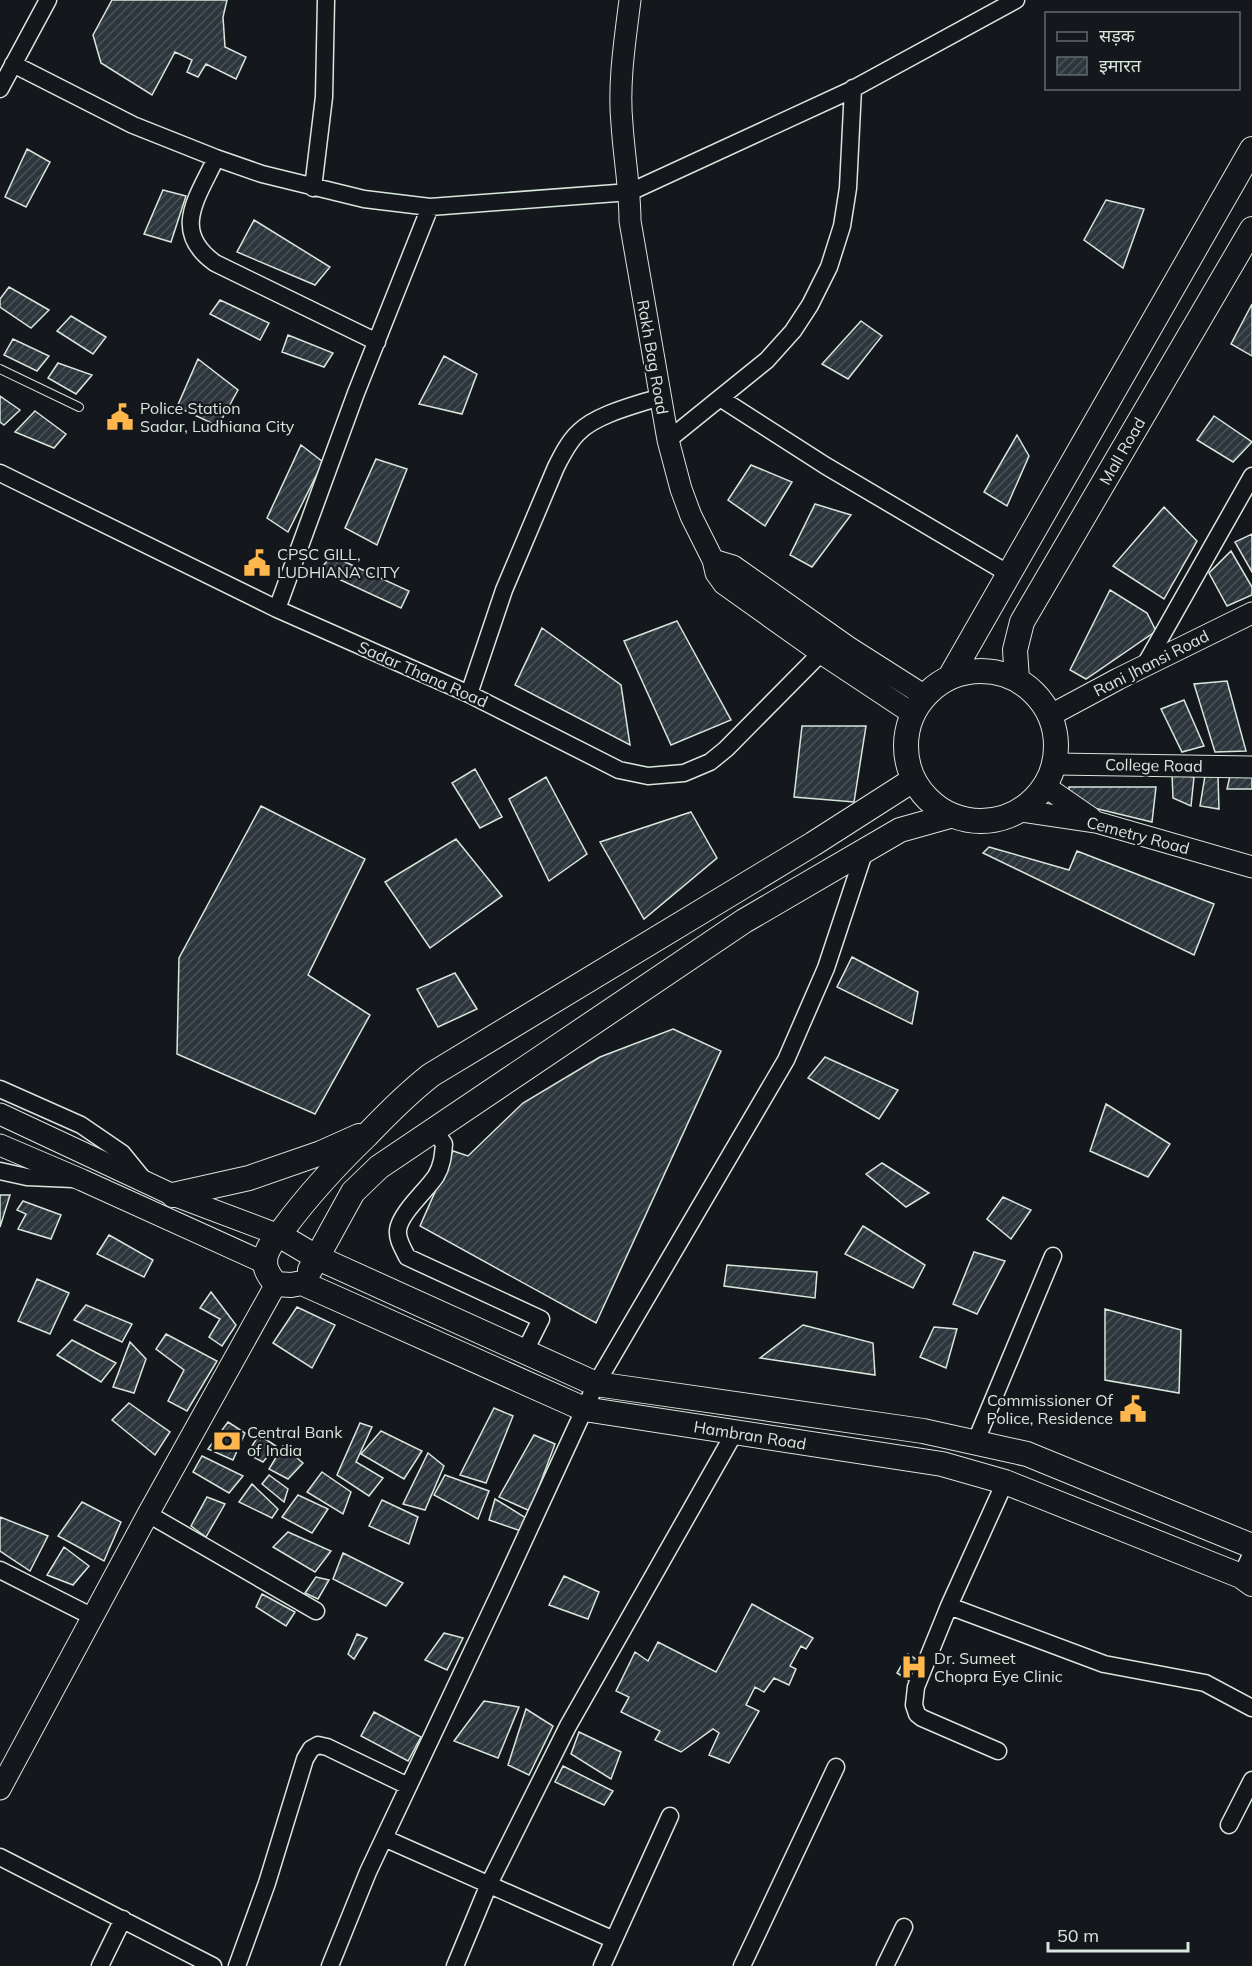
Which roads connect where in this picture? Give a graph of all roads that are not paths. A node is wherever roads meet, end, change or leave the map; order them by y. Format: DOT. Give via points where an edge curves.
graph roads {
  1 [pos="48,0"];
  2 [pos="326,0"];
  3 [pos="630,0"];
  4 [pos="1016,0"];
  5 [pos="13,64"];
  6 [pos="854,88"];
  7 [pos="0,89"];
  8 [pos="1252,149"];
  9 [pos="216,158"];
  10 [pos="313,188"];
  11 [pos="630,192"];
  12 [pos="430,207"];
  13 [pos="1252,229"];
  14 [pos="377,342"];
  15 [pos="0,369"];
  16 [pos="660,396"];
  17 [pos="720,398"];
  18 [pos="79,407"];
  19 [pos="668,440"];
  20 [pos="0,473"];
  21 [pos="1252,476"];
  22 [pos="713,560"];
  23 [pos="1009,574"];
  24 [pos="277,609"];
  25 [pos="1252,613"];
  26 [pos="821,653"];
  27 [pos="1145,665"];
  28 [pos="950,677"];
  29 [pos="1017,679"];
  30 [pos="469,694"];
  31 [pos="919,705"];
  32 [pos="1050,715"];
  33 [pos="1056,764"];
  34 [pos="1252,767"];
  35 [pos="914,780"];
  36 [pos="1046,787"];
  37 [pos="1022,811"];
  38 [pos="950,816"];
  39 [pos="1096,822"];
  40 [pos="865,850"];
  41 [pos="1252,867"];
  42 [pos="0,1089"];
  43 [pos="3,1115"];
  44 [pos="434,1130"];
  45 [pos="370,1132"];
  46 [pos="0,1145"];
  47 [pos="0,1172"];
  48 [pos="82,1180"];
  49 [pos="146,1184"];
  50 [pos="173,1195"];
  51 [pos="279,1235"];
  52 [pos="1053,1256"];
  53 [pos="316,1257"];
  54 [pos="270,1273"];
  55 [pos="302,1283"];
  56 [pos="525,1351"];
  57 [pos="596,1384"];
  58 [pos="584,1409"];
  59 [pos="735,1432"];
  60 [pos="975,1443"];
  61 [pos="1005,1482"];
  62 [pos="148,1515"];
  63 [pos="1252,1546"];
  64 [pos="1252,1553"];
  65 [pos="0,1570"];
  66 [pos="1246,1580"];
  67 [pos="949,1606"];
  68 [pos="316,1611"];
  69 [pos="93,1617"];
  70 [pos="1252,1708"];
  71 [pos="998,1751"];
  72 [pos="836,1767"];
  73 [pos="1252,1780"];
  74 [pos="408,1786"];
  75 [pos="0,1789"];
  76 [pos="670,1816"];
  77 [pos="1229,1825"];
  78 [pos="384,1838"];
  79 [pos="0,1857"];
  80 [pos="489,1884"];
  81 [pos="123,1919"];
  82 [pos="904,1926"];
  83 [pos="614,1940"];
  84 [pos="100,1966"];
  85 [pos="213,1966"];
  86 [pos="237,1966"];
  87 [pos="330,1966"];
  88 [pos="455,1966"];
  89 [pos="602,1966"];
  90 [pos="742,1966"];
  91 [pos="885,1966"];
  1 -- 5 [label="street"];
  2 -- 10 [label="street" via="324,97"];
  3 -- 11 [label="street, Rakh Bag Road" via="621,88 621,123"];
  4 -- 6 [label="street"];
  5 -- 7 [label="street"];
  5 -- 9 [label="street" via="133,125"];
  6 -- 11 [label="street"];
  6 -- 17 [label="street" via="848,188 829,267 793,332 767,360"];
  8 -- 23 [label="main road"];
  9 -- 10 [label="street"];
  9 -- 14 [label="street" via="191,219 190,229 199,249 215,263"];
  10 -- 12 [label="street"];
  11 -- 12 [label="street"];
  11 -- 16 [label="street, Rakh Bag Road" via="630,221"];
  12 -- 14 [label="street"];
  13 -- 29 [label="main road, Mall Road" via="1022,622 1015,650"];
  14 -- 24 [label="street"];
  15 -- 18 [label="lane"];
  16 -- 19 [label="street, Rakh Bag Road"];
  16 -- 30 [label="street" via="596,420 579,431 566,448 504,590"];
  17 -- 19 [label="street"];
  17 -- 23 [label="street"];
  19 -- 22 [label="street, Rakh Bag Road" via="688,507"];
  20 -- 24 [label="street, Sadar Thana Road"];
  21 -- 27 [label="street"];
  22 -- 26 [label="street, Rakh Bag Road" via="724,584"];
  22 -- 31 [label="street" via="733,566 848,647"];
  23 -- 28 [label="main road"];
  24 -- 30 [label="street, Sadar Thana Road"];
  25 -- 27 [label="street, Rani Jhansi Road"];
  26 -- 30 [label="street, Sadar Thana Road" via="726,749 710,762 684,773 648,776 619,770"];
  26 -- 31 [label="street, Rakh Bag Road"];
  27 -- 32 [label="street, Rani Jhansi Road"];
  28 -- 29 [label="main road" via="972,671 995,672"];
  28 -- 31 [label="main road" via="931,689"];
  29 -- 32 [label="main road" via="1036,694"];
  31 -- 35 [label="main road" via="907,730 906,756"];
  32 -- 33 [label="main road" via="1057,739"];
  33 -- 34 [label="street, College Road"];
  33 -- 36 [label="main road"];
  35 -- 38 [label="main road" via="929,801"];
  35 -- 45 [label="main road" via="431,1075 406,1094"];
  36 -- 37 [label="main road"];
  36 -- 39 [label="street"];
  37 -- 38 [label="main road" via="999,820 974,822"];
  37 -- 39 [label="street, Cemetry Road"];
  38 -- 40 [label="main road" via="900,830"];
  39 -- 41 [label="street, Cemetry Road"];
  40 -- 44 [label="main road" via="744,921"];
  40 -- 57 [label="street" via="826,968 786,1060"];
  42 -- 49 [label="street" via="101,1138 122,1153"];
  43 -- 49 [label="street"];
  44 -- 53 [label="main road" via="379,1167 353,1192"];
  44 -- 56 [label="street" via="444,1144 442,1162 398,1228 399,1241 407,1257 541,1318"];
  45 -- 50 [label="main road" via="249,1178"];
  45 -- 51 [label="main road" via="326,1176"];
  46 -- 48 [label="street"];
  47 -- 48 [label="street"];
  48 -- 54 [label="street"];
  49 -- 50 [label="street"];
  50 -- 51 [label="street"];
  51 -- 53 [label="main road, Hambran Road"];
  51 -- 54 [label="main road" via="269,1246"];
  52 -- 60 [label="street"];
  53 -- 55 [label="main road"];
  53 -- 56 [label="main road, Hambran Road"];
  54 -- 55 [label="main road, Hambran Road" via="291,1285"];
  54 -- 62 [label="street"];
  55 -- 58 [label="main road, Hambran Road"];
  56 -- 57 [label="main road, Hambran Road"];
  57 -- 58 [label="street"];
  57 -- 60 [label="main road, Hambran Road" via="923,1431"];
  58 -- 59 [label="main road, Hambran Road"];
  58 -- 74 [label="street"];
  59 -- 61 [label="main road, Hambran Road" via="942,1464"];
  59 -- 80 [label="street" via="568,1726"];
  60 -- 63 [label="main road, Hambran Road" via="1027,1454"];
  61 -- 66 [label="main road, Hambran Road"];
  61 -- 67 [label="street"];
  62 -- 68 [label="street"];
  62 -- 69 [label="street"];
  64 -- 66 [label="street"];
  65 -- 69 [label="street"];
  67 -- 70 [label="street" via="1104,1664 1205,1683"];
  67 -- 71 [label="street" via="916,1687 917,1714"];
  69 -- 75 [label="street"];
  72 -- 90 [label="street"];
  73 -- 77 [label="street"];
  74 -- 78 [label="street"];
  74 -- 86 [label="street" via="327,1747 318,1745 311,1749 297,1780 267,1883"];
  76 -- 83 [label="street"];
  78 -- 80 [label="street"];
  78 -- 87 [label="street"];
  79 -- 81 [label="street"];
  80 -- 83 [label="street"];
  80 -- 88 [label="street"];
  81 -- 84 [label="street"];
  81 -- 85 [label="street"];
  82 -- 91 [label="street"];
  83 -- 89 [label="street"];
}
